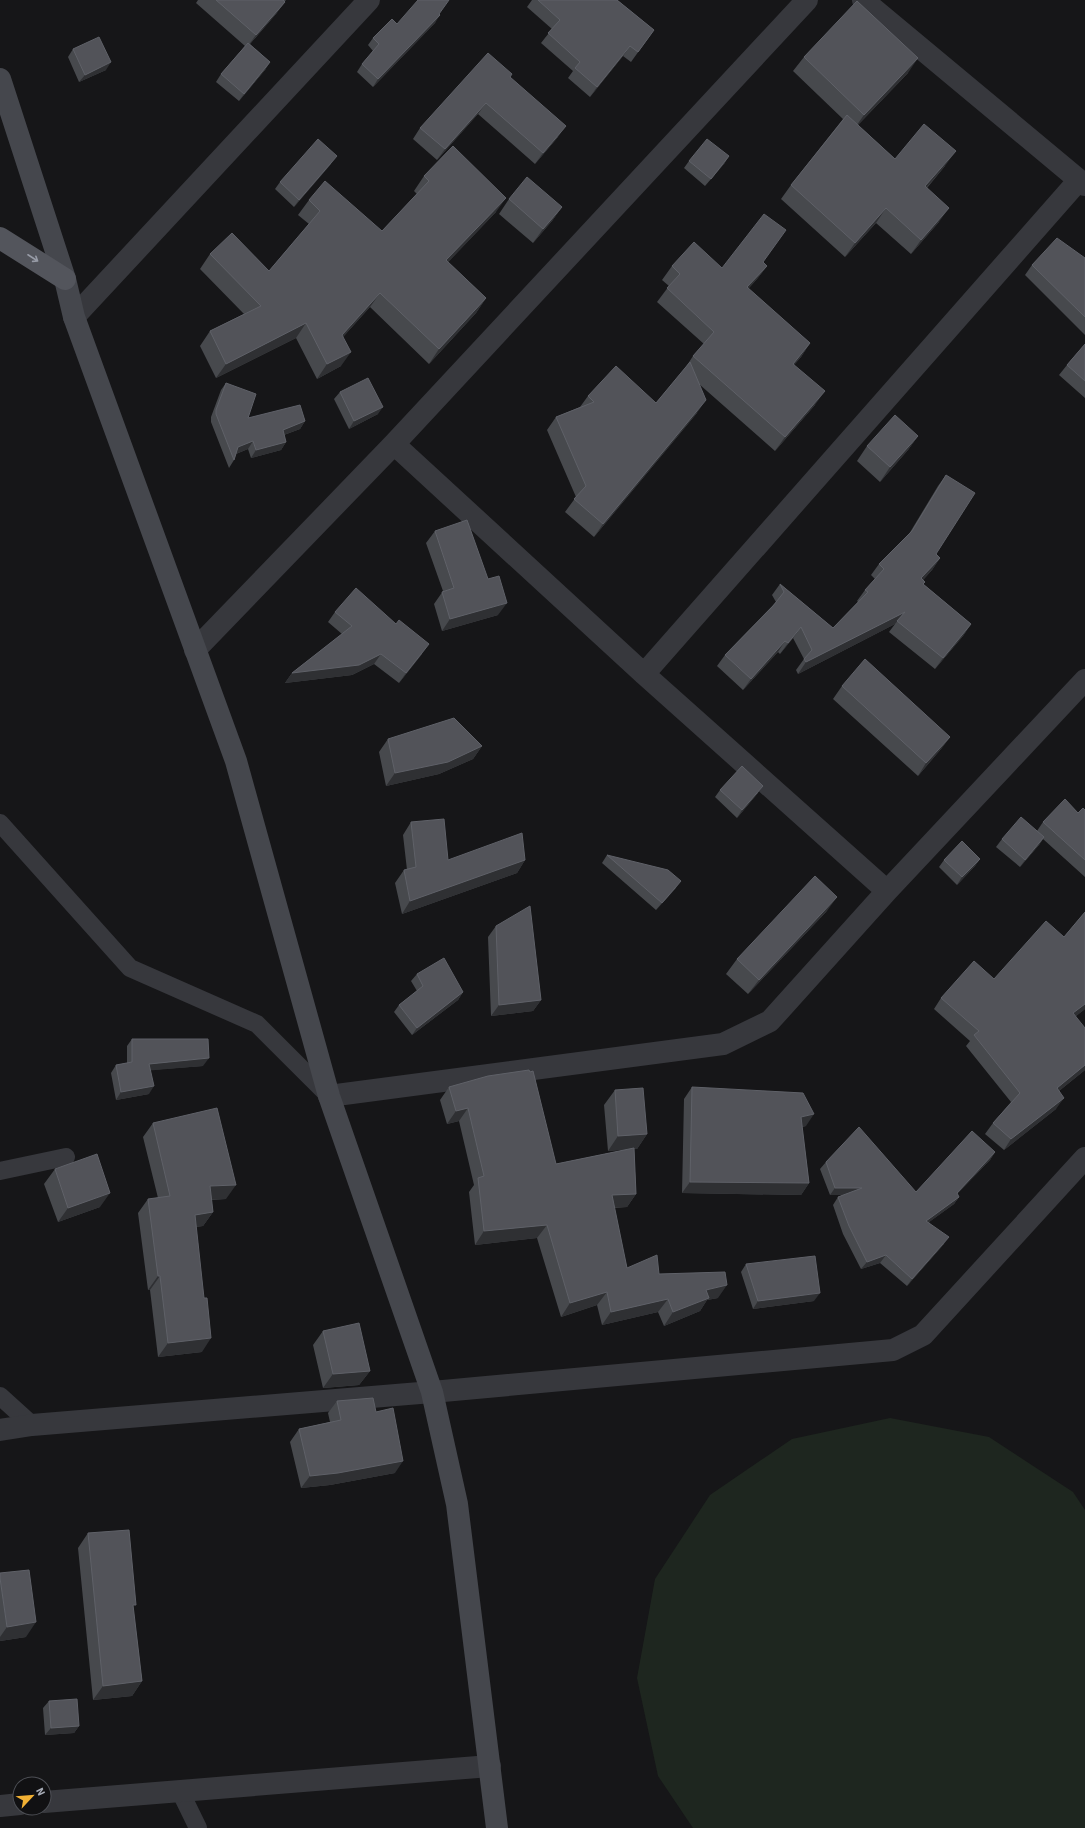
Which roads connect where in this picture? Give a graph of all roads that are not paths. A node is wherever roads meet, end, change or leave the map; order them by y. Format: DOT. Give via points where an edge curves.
graph roads {
  1 [pos="368,0"];
  2 [pos="807,0"];
  3 [pos="863,0"];
  4 [pos="0,79"];
  5 [pos="1082,183"];
  6 [pos="0,238"];
  7 [pos="65,279"];
  8 [pos="74,317"];
  9 [pos="394,444"];
  10 [pos="195,650"];
  11 [pos="644,674"];
  12 [pos="1085,680"];
  13 [pos="0,823"];
  14 [pos="886,891"];
  15 [pos="329,1096"];
  16 [pos="66,1157"];
  17 [pos="1085,1158"];
  18 [pos="0,1171"];
  19 [pos="432,1392"];
  20 [pos="0,1396"];
  21 [pos="32,1425"];
  22 [pos="0,1430"];
  23 [pos="490,1766"];
  24 [pos="180,1791"];
  25 [pos="52,1801"];
  26 [pos="12,1805"];
  27 [pos="0,1806"];
  28 [pos="198,1828"];
  29 [pos="497,1828"];
  1 -- 8 [label="street"];
  2 -- 9 [label="street"];
  3 -- 5 [label="street"];
  4 -- 7 [label="main road"];
  5 -- 11 [label="street"];
  6 -- 7 [label="main road, one-way"];
  7 -- 8 [label="main road"];
  8 -- 10 [label="main road"];
  9 -- 10 [label="street"];
  9 -- 11 [label="street"];
  10 -- 15 [label="main road" via="236,761"];
  11 -- 14 [label="street"];
  12 -- 14 [label="street"];
  13 -- 15 [label="lane" via="130,968 257,1024"];
  14 -- 15 [label="street" via="770,1021 723,1044"];
  15 -- 19 [label="main road"];
  16 -- 18 [label="lane"];
  17 -- 19 [label="street" via="923,1335 893,1350"];
  19 -- 21 [label="street"];
  19 -- 23 [label="main road" via="457,1504"];
  20 -- 21 [label="lane"];
  21 -- 22 [label="street"];
  23 -- 24 [label="street"];
  23 -- 29 [label="main road"];
  24 -- 25 [label="street"];
  24 -- 28 [label="lane"];
  26 -- 27 [label="street"];
}
